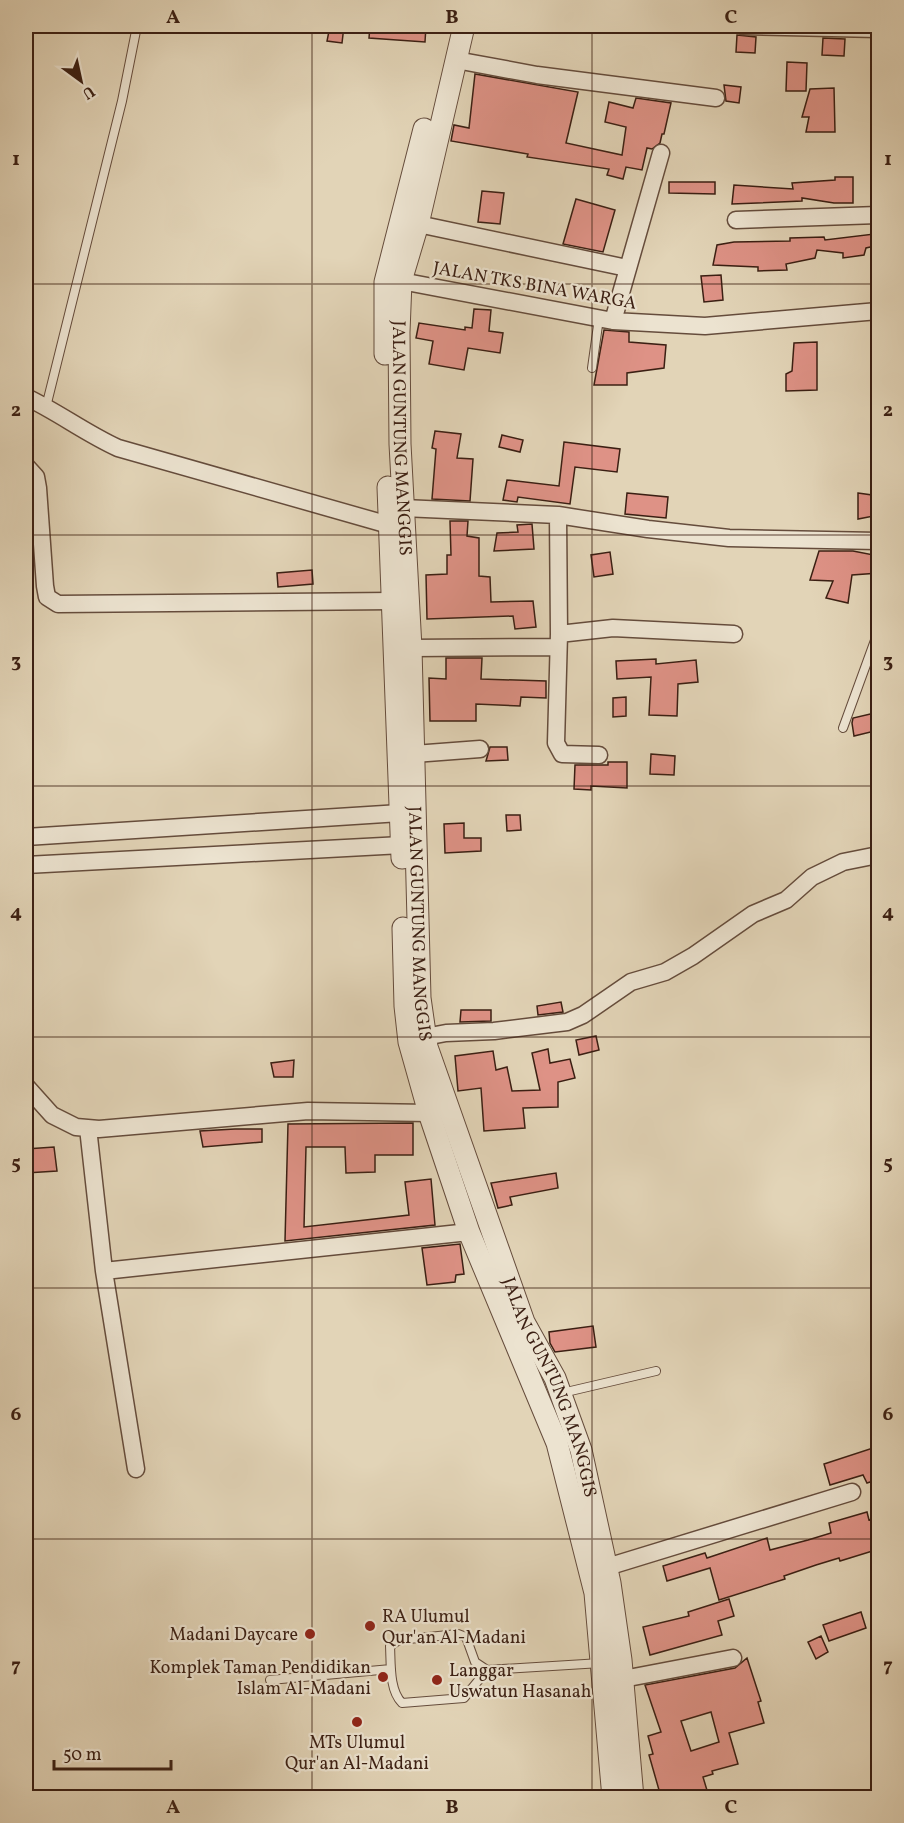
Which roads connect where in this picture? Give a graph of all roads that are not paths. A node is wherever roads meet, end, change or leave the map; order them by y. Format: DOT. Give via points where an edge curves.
graph roads {
  1 [pos="136,26"];
  2 [pos="451,26"];
  3 [pos="464,26"];
  4 [pos="743,26"];
  5 [pos="879,29"];
  6 [pos="456,60"];
  7 [pos="716,98"];
  8 [pos="661,153"];
  9 [pos="879,215"];
  10 [pos="736,220"];
  11 [pos="418,224"];
  12 [pos="627,268"];
  13 [pos="401,281"];
  14 [pos="879,310"];
  15 [pos="606,320"];
  16 [pos="592,368"];
  17 [pos="26,397"];
  18 [pos="46,407"];
  19 [pos="26,466"];
  20 [pos="403,508"];
  21 [pos="558,515"];
  22 [pos="389,525"];
  23 [pos="879,541"];
  24 [pos="394,601"];
  25 [pos="879,632"];
  26 [pos="734,634"];
  27 [pos="559,640"];
  28 [pos="411,648"];
  29 [pos="843,728"];
  30 [pos="480,749"];
  31 [pos="414,754"];
  32 [pos="599,755"];
  33 [pos="400,813"];
  34 [pos="26,837"];
  35 [pos="402,845"];
  36 [pos="879,855"];
  37 [pos="26,865"];
  38 [pos="425,1037"];
  39 [pos="26,1086"];
  40 [pos="429,1113"];
  41 [pos="88,1128"];
  42 [pos="469,1232"];
  43 [pos="104,1271"];
  44 [pos="656,1371"];
  45 [pos="562,1393"];
  46 [pos="136,1469"];
  47 [pos="852,1492"];
  48 [pos="607,1567"];
  49 [pos="733,1658"];
  50 [pos="615,1667"];
  51 [pos="391,1670"];
  52 [pos="487,1670"];
  53 [pos="270,1680"];
  54 [pos="613,1797"];
  55 [pos="633,1797"];
  1 -- 18 [label="lane" via="122,101"];
  2 -- 22 [label="street, JALAN GUNTUNG MANGGIS" via="385,282"];
  3 -- 6 [label="street, JALAN GUNTUNG MANGGIS"];
  4 -- 5 [label="street"];
  6 -- 7 [label="street" via="537,75"];
  6 -- 11 [label="street, JALAN GUNTUNG MANGGIS"];
  8 -- 12 [label="street"];
  9 -- 10 [label="street"];
  11 -- 12 [label="street"];
  11 -- 13 [label="street, JALAN GUNTUNG MANGGIS"];
  12 -- 15 [label="street"];
  13 -- 15 [label="street, JALAN TKS BINA WARGA"];
  13 -- 20 [label="street, JALAN GUNTUNG MANGGIS"];
  14 -- 15 [label="street, JALAN TKS BINA WARGA" via="705,326"];
  15 -- 16 [label="lane"];
  17 -- 18 [label="street"];
  18 -- 22 [label="street" via="88,435 118,448"];
  19 -- 24 [label="street" via="36,477 39,488 47,597 58,604"];
  20 -- 21 [label="street"];
  20 -- 28 [label="street, JALAN GUNTUNG MANGGIS"];
  21 -- 23 [label="street" via="729,538"];
  21 -- 27 [label="street"];
  22 -- 24 [label="street, JALAN GUNTUNG MANGGIS"];
  24 -- 33 [label="street, JALAN GUNTUNG MANGGIS"];
  25 -- 29 [label="lane"];
  26 -- 27 [label="street" via="613,628"];
  27 -- 28 [label="street"];
  27 -- 32 [label="street" via="558,750 562,754"];
  28 -- 31 [label="street, JALAN GUNTUNG MANGGIS"];
  30 -- 31 [label="street"];
  31 -- 38 [label="street, JALAN GUNTUNG MANGGIS" via="420,998"];
  33 -- 34 [label="street"];
  33 -- 35 [label="street, JALAN GUNTUNG MANGGIS"];
  35 -- 37 [label="street"];
  35 -- 40 [label="street, JALAN GUNTUNG MANGGIS" via="405,1006 409,1042"];
  36 -- 38 [label="street" via="843,862 812,877 786,900 753,914 693,956 665,972 631,982 567,1022"];
  38 -- 45 [label="street, JALAN GUNTUNG MANGGIS" via="524,1322"];
  39 -- 41 [label="street" via="52,1115 76,1127"];
  40 -- 41 [label="street" via="308,1111"];
  40 -- 42 [label="street, JALAN GUNTUNG MANGGIS"];
  41 -- 43 [label="street"];
  42 -- 43 [label="street"];
  42 -- 50 [label="street, JALAN GUNTUNG MANGGIS" via="557,1443"];
  43 -- 46 [label="street"];
  44 -- 45 [label="lane"];
  45 -- 48 [label="street, JALAN GUNTUNG MANGGIS" via="581,1450"];
  47 -- 48 [label="street"];
  48 -- 50 [label="street, JALAN GUNTUNG MANGGIS"];
  49 -- 50 [label="street"];
  50 -- 52 [label="lane"];
  50 -- 54 [label="street, JALAN GUNTUNG MANGGIS"];
  50 -- 55 [label="street, JALAN GUNTUNG MANGGIS"];
  51 -- 52 [label="lane" via="397,1695 405,1703 464,1698"];
  51 -- 52 [label="lane" via="390,1646 395,1641 458,1634 466,1637 475,1662"];
  51 -- 53 [label="lane"];
}
